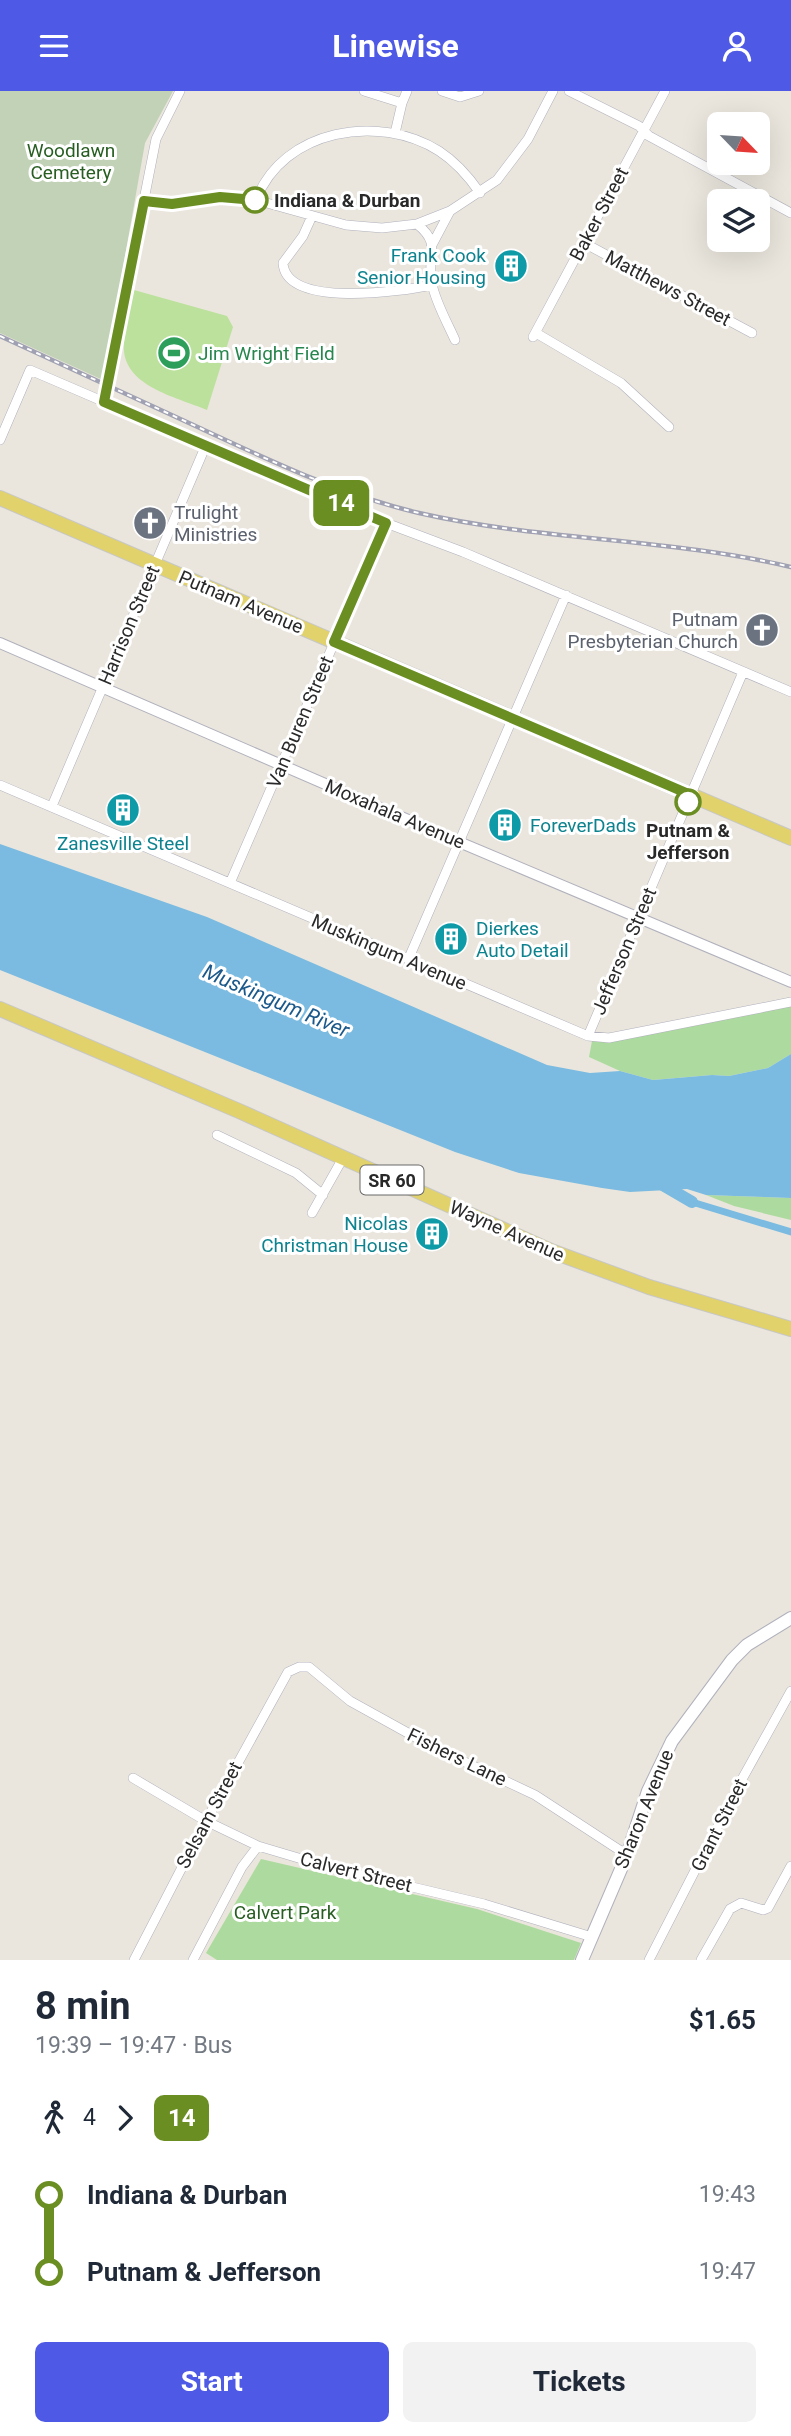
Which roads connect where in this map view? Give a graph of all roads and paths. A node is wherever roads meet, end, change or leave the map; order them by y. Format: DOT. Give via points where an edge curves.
graph roads {
  1 [pos="180,91"];
  2 [pos="364,91"];
  3 [pos="407,91"];
  4 [pos="442,91"];
  5 [pos="479,91"];
  6 [pos="553,91"];
  7 [pos="569,91"];
  8 [pos="665,91"];
  9 [pos="402,103"];
  10 [pos="644,130"];
  11 [pos="395,133"];
  12 [pos="480,193"];
  13 [pos="256,200"];
  14 [pos="144,201"];
  15 [pos="450,211"];
  16 [pos="791,213"];
  17 [pos="312,216"];
  18 [pos="417,224"];
  19 [pos="584,243"];
  20 [pos="432,245"];
  21 [pos="432,285"];
  22 [pos="752,333"];
  23 [pos="455,340"];
  24 [pos="104,402"];
  25 [pos="669,426"];
  26 [pos="0,440"];
  27 [pos="206,445"];
  28 [pos="0,498"];
  29 [pos="386,523"];
  30 [pos="155,565"];
  31 [pos="566,595"];
  32 [pos="334,642"];
  33 [pos="0,643"];
  34 [pos="743,672"];
  35 [pos="103,687"];
  36 [pos="791,692"];
  37 [pos="513,718"];
  38 [pos="282,764"];
  39 [pos="0,785"];
  40 [pos="691,795"];
  41 [pos="52,806"];
  42 [pos="791,838"];
  43 [pos="459,842"];
  44 [pos="230,883"];
  45 [pos="639,918"];
  46 [pos="408,960"];
  47 [pos="791,982"];
  48 [pos="791,1002"];
  49 [pos="0,1009"];
  50 [pos="588,1036"];
  51 [pos="217,1135"];
  52 [pos="343,1158"];
  53 [pos="323,1195"];
  54 [pos="312,1213"];
  55 [pos="791,1329"];
  56 [pos="791,1618"];
  57 [pos="288,1672"];
  58 [pos="791,1691"];
  59 [pos="133,1778"];
  60 [pos="206,1821"];
  61 [pos="258,1846"];
  62 [pos="627,1855"];
  63 [pos="791,1866"];
  64 [pos="592,1937"];
  65 [pos="134,1960"];
  66 [pos="193,1960"];
  67 [pos="582,1960"];
  68 [pos="649,1960"];
  69 [pos="701,1960"];
  1 -- 14 [label="street" via="156,139"];
  2 -- 9 [label="street"];
  3 -- 9 [label="street"];
  4 -- 5 [label="street" via="460,97"];
  6 -- 12 [label="street" via="514,159"];
  7 -- 10 [label="street"];
  8 -- 10 [label="street, Baker Street"];
  9 -- 11 [label="street"];
  10 -- 16 [label="street"];
  10 -- 19 [label="street, Baker Street"];
  11 -- 12 [label="street" via="439,151"];
  11 -- 13 [label="street" via="349,132 306,146 267,178"];
  12 -- 15 [label="street"];
  13 -- 14 [label="street"];
  13 -- 17 [label="street"];
  14 -- 24 [label="street"];
  15 -- 18 [label="street"];
  15 -- 20 [label="street"];
  17 -- 18 [label="street" via="364,227"];
  17 -- 21 [label="street" via="283,263 285,275 294,282 331,292 364,294"];
  18 -- 20 [label="street" via="429,234"];
  19 -- 22 [label="street, Matthews Street"];
  19 -- 25 [label="street, Baker Street" via="534,335 621,383"];
  20 -- 21 [label="street"];
  21 -- 23 [label="street"];
  24 -- 26 [label="street" via="30,370"];
  24 -- 27 [label="street"];
  27 -- 29 [label="street"];
  27 -- 30 [label="street, Harrison Street"];
  28 -- 30 [label="main road, Putnam Avenue"];
  29 -- 31 [label="street"];
  29 -- 32 [label="street, Van Buren Street"];
  30 -- 32 [label="main road, Putnam Avenue"];
  30 -- 35 [label="street, Harrison Street"];
  31 -- 34 [label="street"];
  31 -- 37 [label="street"];
  32 -- 37 [label="main road, Putnam Avenue"];
  32 -- 38 [label="street, Van Buren Street"];
  33 -- 35 [label="street, Moxahala Avenue"];
  34 -- 36 [label="street"];
  34 -- 40 [label="street, Jefferson Street"];
  35 -- 38 [label="street, Moxahala Avenue"];
  35 -- 41 [label="street, Harrison Street"];
  37 -- 40 [label="main road, Putnam Avenue"];
  37 -- 43 [label="street"];
  38 -- 43 [label="street, Moxahala Avenue"];
  38 -- 44 [label="street, Van Buren Street"];
  39 -- 41 [label="street, Muskingum Avenue"];
  40 -- 42 [label="main road, Putnam Avenue"];
  40 -- 45 [label="street, Jefferson Street"];
  41 -- 44 [label="street, Muskingum Avenue"];
  43 -- 45 [label="street, Moxahala Avenue"];
  43 -- 46 [label="street"];
  44 -- 46 [label="street, Muskingum Avenue"];
  45 -- 47 [label="street, Moxahala Avenue"];
  45 -- 50 [label="street, Jefferson Street"];
  46 -- 50 [label="street, Muskingum Avenue"];
  48 -- 50 [label="street, Muskingum Avenue" via="608,1038"];
  49 -- 52 [label="main road, Wayne Avenue / SR 60"];
  51 -- 53 [label="street" via="291,1171"];
  52 -- 53 [label="street"];
  52 -- 55 [label="main road, Wayne Avenue / SR 60" via="608,1274"];
  53 -- 54 [label="street"];
  56 -- 62 [label="main road, Sharon Avenue" via="747,1645 679,1730 652,1781"];
  57 -- 60 [label="street, Selsam Street"];
  57 -- 62 [label="street, Fishers Lane" via="309,1667 350,1701 535,1795"];
  58 -- 68 [label="street, Grant Street"];
  59 -- 60 [label="street, Calvert Street"];
  60 -- 61 [label="street, Calvert Street"];
  60 -- 65 [label="street, Selsam Street"];
  61 -- 64 [label="street, Calvert Street" via="484,1903"];
  61 -- 66 [label="street"];
  62 -- 64 [label="main road, Sharon Avenue"];
  63 -- 69 [label="street" via="768,1908 741,1903 730,1909"];
  64 -- 67 [label="main road, Sharon Avenue"];
}
